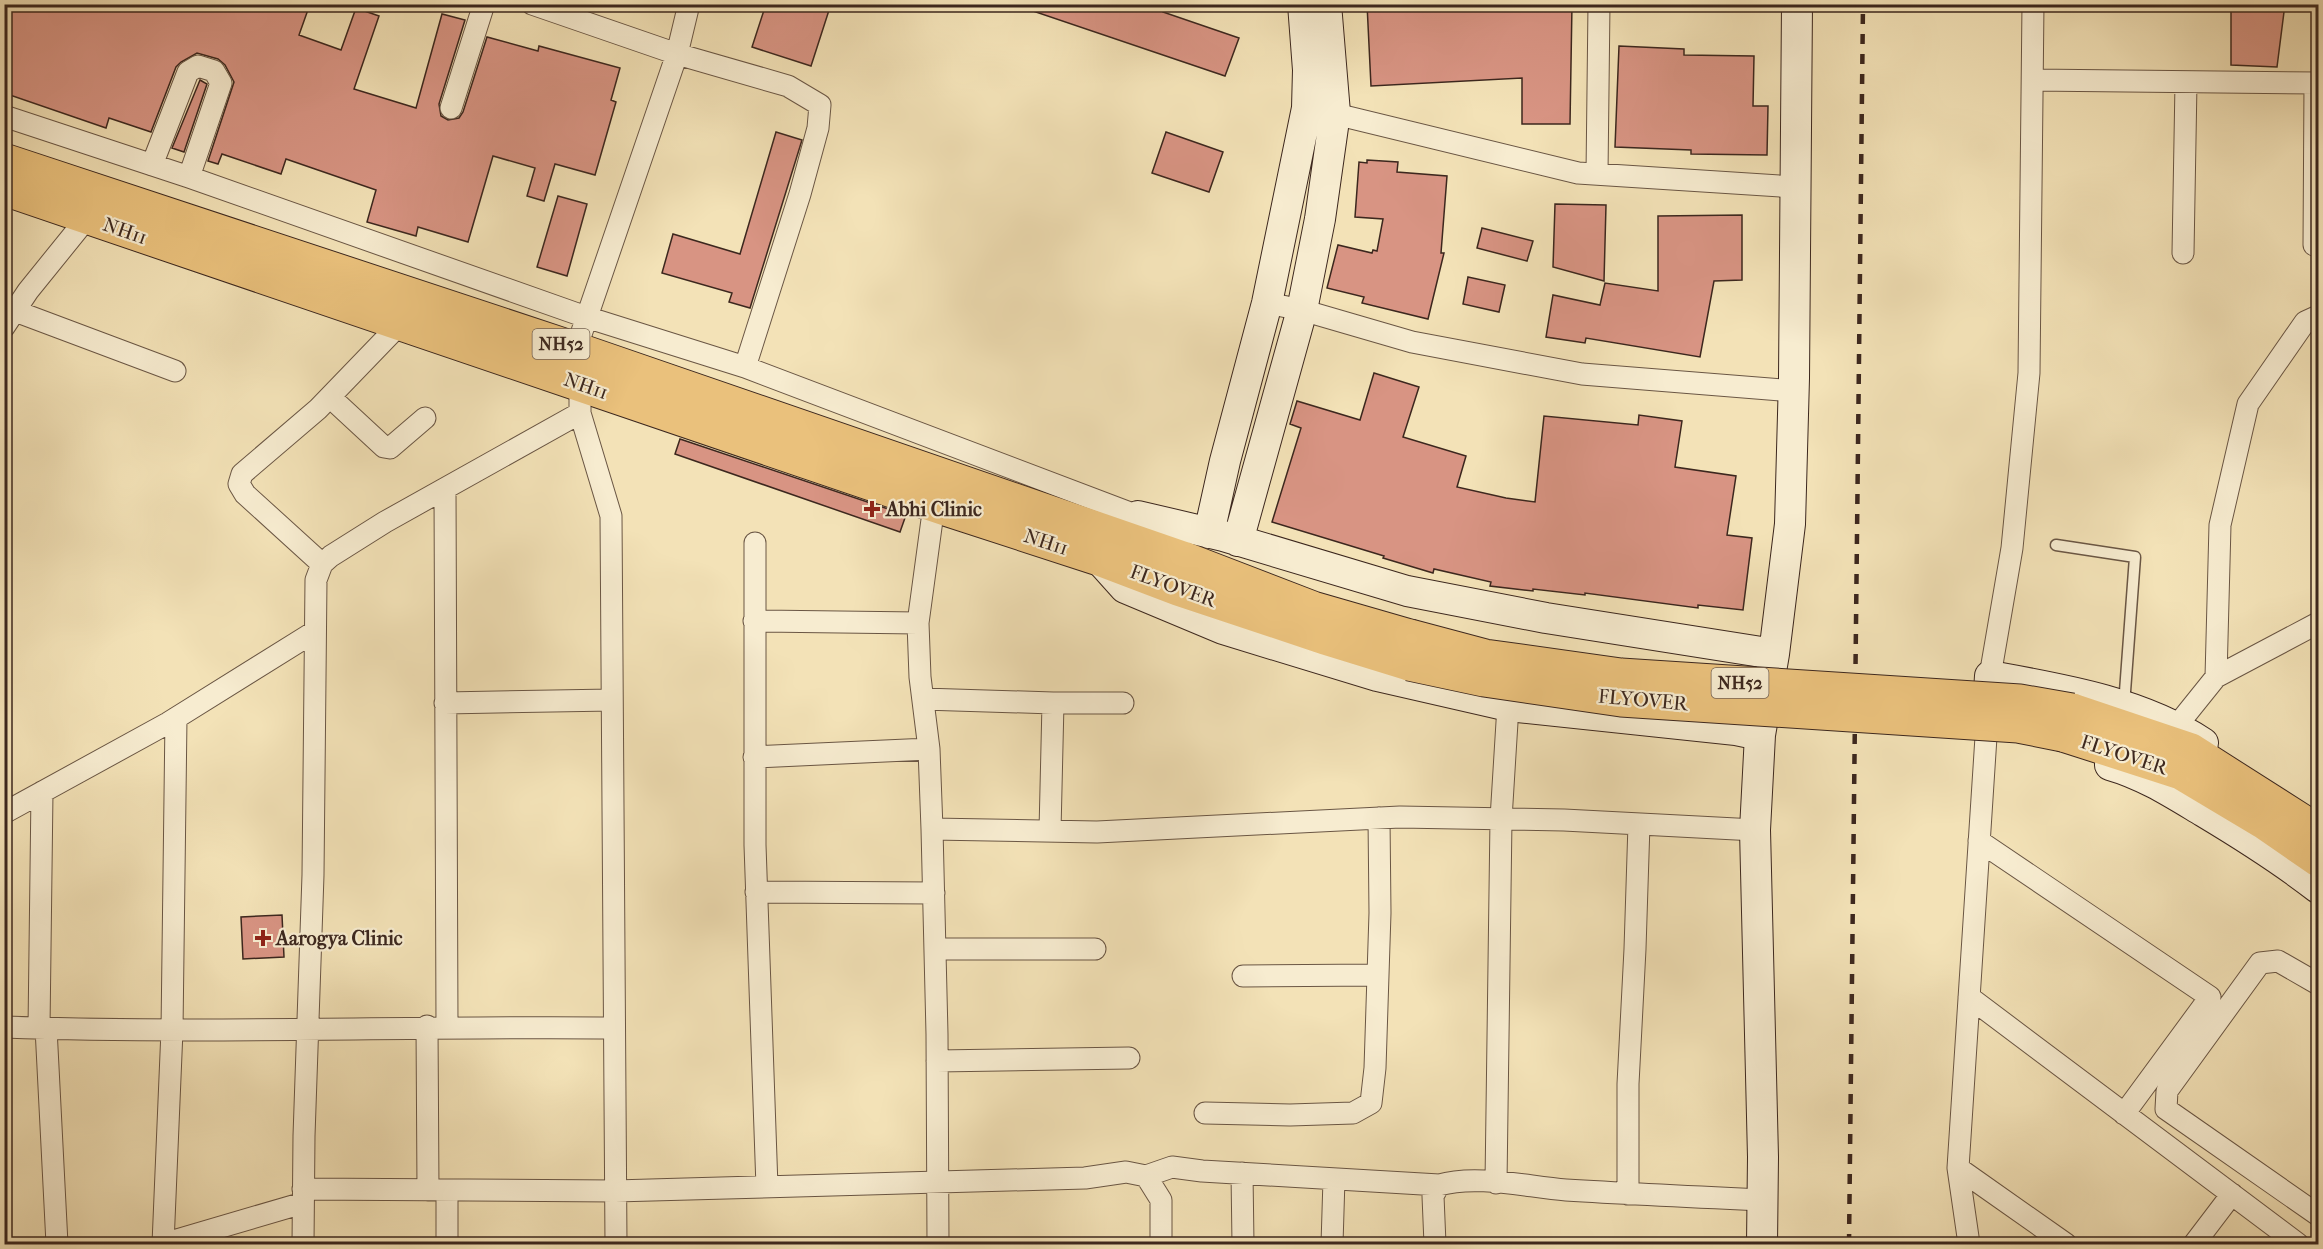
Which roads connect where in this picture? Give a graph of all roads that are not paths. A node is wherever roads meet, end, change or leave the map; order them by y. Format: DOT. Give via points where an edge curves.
graph roads {
  1 [pos="484,4"];
  2 [pos="532,4"];
  3 [pos="689,4"];
  4 [pos="1303,4"];
  5 [pos="1326,4"];
  6 [pos="1599,4"];
  7 [pos="1797,4"];
  8 [pos="2033,4"];
  9 [pos="677,54"];
  10 [pos="2033,80"];
  11 [pos="2187,83"];
  12 [pos="2317,83"];
  13 [pos="451,108"];
  14 [pos="1321,110"];
  15 [pos="4,116"];
  16 [pos="4,160"];
  17 [pos="152,165"];
  18 [pos="1597,174"];
  19 [pos="189,177"];
  20 [pos="1794,187"];
  21 [pos="4,189"];
  22 [pos="87,218"];
  23 [pos="2314,245"];
  24 [pos="2183,253"];
  25 [pos="1267,303"];
  26 [pos="1302,310"];
  27 [pos="2319,316"];
  28 [pos="586,317"];
  29 [pos="10,319"];
  30 [pos="400,324"];
  31 [pos="576,349"];
  32 [pos="745,367"];
  33 [pos="175,371"];
  34 [pos="1794,391"];
  35 [pos="330,397"];
  36 [pos="580,398"];
  37 [pos="425,418"];
  38 [pos="445,490"];
  39 [pos="934,505"];
  40 [pos="1209,533"];
  41 [pos="1117,537"];
  42 [pos="1238,541"];
  43 [pos="755,543"];
  44 [pos="2056,545"];
  45 [pos="322,564"];
  46 [pos="754,621"];
  47 [pos="918,623"];
  48 [pos="2319,623"];
  49 [pos="314,632"];
  50 [pos="1409,650"];
  51 [pos="1774,654"];
  52 [pos="1990,676"];
  53 [pos="2216,677"];
  54 [pos="2063,689"];
  55 [pos="922,699"];
  56 [pos="612,700"];
  57 [pos="445,703"];
  58 [pos="1123,703"];
  59 [pos="1053,704"];
  60 [pos="1508,706"];
  61 [pos="2124,707"];
  62 [pos="176,718"];
  63 [pos="2175,728"];
  64 [pos="1760,735"];
  65 [pos="1986,737"];
  66 [pos="2054,748"];
  67 [pos="929,749"];
  68 [pos="754,757"];
  69 [pos="42,792"];
  70 [pos="4,813"];
  71 [pos="2319,814"];
  72 [pos="1379,818"];
  73 [pos="1501,819"];
  74 [pos="1639,824"];
  75 [pos="932,829"];
  76 [pos="1755,830"];
  77 [pos="1050,831"];
  78 [pos="2319,831"];
  79 [pos="1979,841"];
  80 [pos="2319,860"];
  81 [pos="2319,888"];
  82 [pos="756,892"];
  83 [pos="934,893"];
  84 [pos="935,949"];
  85 [pos="1095,950"];
  86 [pos="1377,975"];
  87 [pos="1243,976"];
  88 [pos="2319,984"];
  89 [pos="1969,997"];
  90 [pos="437,1026"];
  91 [pos="4,1027"];
  92 [pos="42,1028"];
  93 [pos="309,1028"];
  94 [pos="614,1028"];
  95 [pos="172,1030"];
  96 [pos="1129,1058"];
  97 [pos="937,1061"];
  98 [pos="1205,1113"];
  99 [pos="2124,1114"];
  100 [pos="1958,1168"];
  101 [pos="1242,1173"];
  102 [pos="1146,1176"];
  103 [pos="1334,1179"];
  104 [pos="937,1182"];
  105 [pos="1496,1182"];
  106 [pos="1439,1185"];
  107 [pos="766,1187"];
  108 [pos="437,1190"];
  109 [pos="615,1191"];
  110 [pos="1628,1194"];
  111 [pos="2232,1194"];
  112 [pos="303,1196"];
  113 [pos="1762,1200"];
  114 [pos="2319,1215"];
  115 [pos="57,1245"];
  116 [pos="303,1245"];
  117 [pos="447,1245"];
  118 [pos="616,1245"];
  119 [pos="938,1245"];
  120 [pos="1161,1245"];
  121 [pos="1243,1245"];
  122 [pos="1332,1245"];
  123 [pos="1435,1245"];
  124 [pos="1762,1245"];
  125 [pos="1969,1245"];
  126 [pos="2066,1245"];
  127 [pos="2194,1245"];
  128 [pos="2298,1245"];
  1 -- 13 [label="street"];
  2 -- 9 [label="street"];
  3 -- 9 [label="street"];
  4 -- 14 [label="street" via="1308,70"];
  5 -- 14 [label="street"];
  6 -- 18 [label="street"];
  7 -- 20 [label="street"];
  8 -- 10 [label="street"];
  9 -- 28 [label="street"];
  9 -- 32 [label="street" via="788,86 819,105 818,128 800,195"];
  10 -- 11 [label="street"];
  10 -- 52 [label="street" via="2029,373 2012,548"];
  11 -- 12 [label="street"];
  11 -- 24 [label="street"];
  12 -- 23 [label="street"];
  14 -- 18 [label="street" via="1578,173"];
  14 -- 25 [label="street"];
  14 -- 26 [label="street" via="1320,219"];
  15 -- 17 [label="street"];
  16 -- 31 [label="highway, NH52"];
  17 -- 19 [label="street"];
  17 -- 19 [label="street" via="188,72 198,66 214,71 221,83"];
  18 -- 20 [label="street"];
  19 -- 28 [label="street"];
  20 -- 34 [label="street"];
  21 -- 22 [label="highway, NH11 / NH52"];
  22 -- 29 [label="street"];
  22 -- 30 [label="highway, NH11 / NH52"];
  25 -- 26 [label="street"];
  25 -- 40 [label="street"];
  26 -- 34 [label="street" via="1412,342 1582,374"];
  26 -- 42 [label="street"];
  27 -- 53 [label="street" via="2305,322 2248,404 2220,525"];
  28 -- 31 [label="street"];
  28 -- 32 [label="street"];
  29 -- 33 [label="street"];
  30 -- 35 [label="street"];
  30 -- 36 [label="highway, NH11 / NH52"];
  31 -- 36 [label="street"];
  31 -- 41 [label="highway, NH52"];
  32 -- 41 [label="street"];
  34 -- 51 [label="street" via="1790,524"];
  35 -- 37 [label="street" via="384,447 390,448"];
  35 -- 45 [label="street" via="242,474 239,484 245,494"];
  36 -- 38 [label="street"];
  36 -- 39 [label="highway, NH11 / NH52"];
  36 -- 56 [label="street" via="611,516"];
  38 -- 45 [label="street" via="385,522"];
  38 -- 57 [label="street"];
  39 -- 41 [label="highway, NH11 / NH52"];
  39 -- 47 [label="street"];
  40 -- 41 [label="street"];
  40 -- 42 [label="street"];
  41 -- 50 [label="highway, FLYOVER / NH52" via="1313,608"];
  41 -- 60 [label="street" via="1125,588 1223,628 1377,676"];
  42 -- 51 [label="street" via="1407,591 1546,618"];
  43 -- 46 [label="street"];
  44 -- 61 [label="lane" via="2135,558"];
  45 -- 49 [label="street" via="316,580"];
  46 -- 47 [label="street"];
  46 -- 68 [label="street"];
  47 -- 55 [label="street"];
  48 -- 53 [label="street"];
  49 -- 62 [label="street"];
  49 -- 93 [label="street"];
  50 -- 78 [label="highway, FLYOVER / NH52, bridge" via="1621,675 2020,701 2072,710 2191,750"];
  50 -- 80 [label="highway, FLYOVER / NH52, bridge" via="1484,680 1621,700 2018,726 2073,738 2181,773"];
  51 -- 64 [label="street"];
  52 -- 54 [label="street"];
  52 -- 65 [label="street"];
  53 -- 63 [label="street"];
  54 -- 61 [label="street"];
  54 -- 66 [label="street"];
  55 -- 59 [label="street"];
  55 -- 67 [label="street"];
  56 -- 57 [label="street"];
  56 -- 94 [label="street"];
  57 -- 90 [label="street"];
  58 -- 59 [label="street"];
  59 -- 77 [label="street"];
  60 -- 64 [label="street"];
  60 -- 73 [label="street"];
  61 -- 63 [label="street"];
  62 -- 69 [label="street"];
  62 -- 95 [label="street"];
  63 -- 71 [label="street"];
  64 -- 76 [label="street"];
  65 -- 66 [label="street"];
  65 -- 79 [label="street"];
  66 -- 81 [label="street" via="2124,769 2171,790 2277,856"];
  67 -- 68 [label="street"];
  67 -- 75 [label="street"];
  68 -- 82 [label="street"];
  69 -- 70 [label="street"];
  69 -- 92 [label="street"];
  72 -- 73 [label="street"];
  72 -- 77 [label="street"];
  72 -- 86 [label="street"];
  73 -- 74 [label="street"];
  73 -- 105 [label="street"];
  74 -- 76 [label="street"];
  74 -- 110 [label="street" via="1628,1084"];
  75 -- 77 [label="street"];
  75 -- 83 [label="street"];
  76 -- 113 [label="street"];
  79 -- 89 [label="street"];
  79 -- 99 [label="street" via="2210,997"];
  82 -- 83 [label="street"];
  82 -- 107 [label="street"];
  83 -- 84 [label="street"];
  84 -- 85 [label="street"];
  84 -- 97 [label="street"];
  86 -- 87 [label="street"];
  86 -- 98 [label="street" via="1371,1103 1353,1113"];
  88 -- 114 [label="street" via="2278,961 2260,963 2167,1091 2166,1109"];
  89 -- 99 [label="street"];
  89 -- 100 [label="street"];
  90 -- 93 [label="street"];
  90 -- 94 [label="street"];
  90 -- 108 [label="street"];
  91 -- 92 [label="street"];
  92 -- 95 [label="street"];
  92 -- 115 [label="street"];
  93 -- 95 [label="street"];
  93 -- 112 [label="street"];
  94 -- 109 [label="street"];
  95 -- 112 [label="street" via="163,1245"];
  96 -- 97 [label="street"];
  97 -- 104 [label="street"];
  99 -- 111 [label="street"];
  100 -- 125 [label="street"];
  100 -- 126 [label="street"];
  101 -- 102 [label="street" via="1172,1167"];
  101 -- 103 [label="street"];
  101 -- 121 [label="street"];
  102 -- 104 [label="street" via="1126,1172 1085,1178"];
  102 -- 120 [label="street" via="1161,1200"];
  103 -- 106 [label="street"];
  103 -- 122 [label="street"];
  104 -- 107 [label="street"];
  104 -- 119 [label="street"];
  105 -- 106 [label="street"];
  105 -- 110 [label="street"];
  106 -- 123 [label="street" via="1433,1196"];
  107 -- 109 [label="street"];
  108 -- 109 [label="street"];
  108 -- 112 [label="street"];
  108 -- 117 [label="street"];
  109 -- 118 [label="street"];
  110 -- 113 [label="street"];
  111 -- 127 [label="street"];
  111 -- 128 [label="street"];
  112 -- 116 [label="street"];
  113 -- 124 [label="street"];
}
